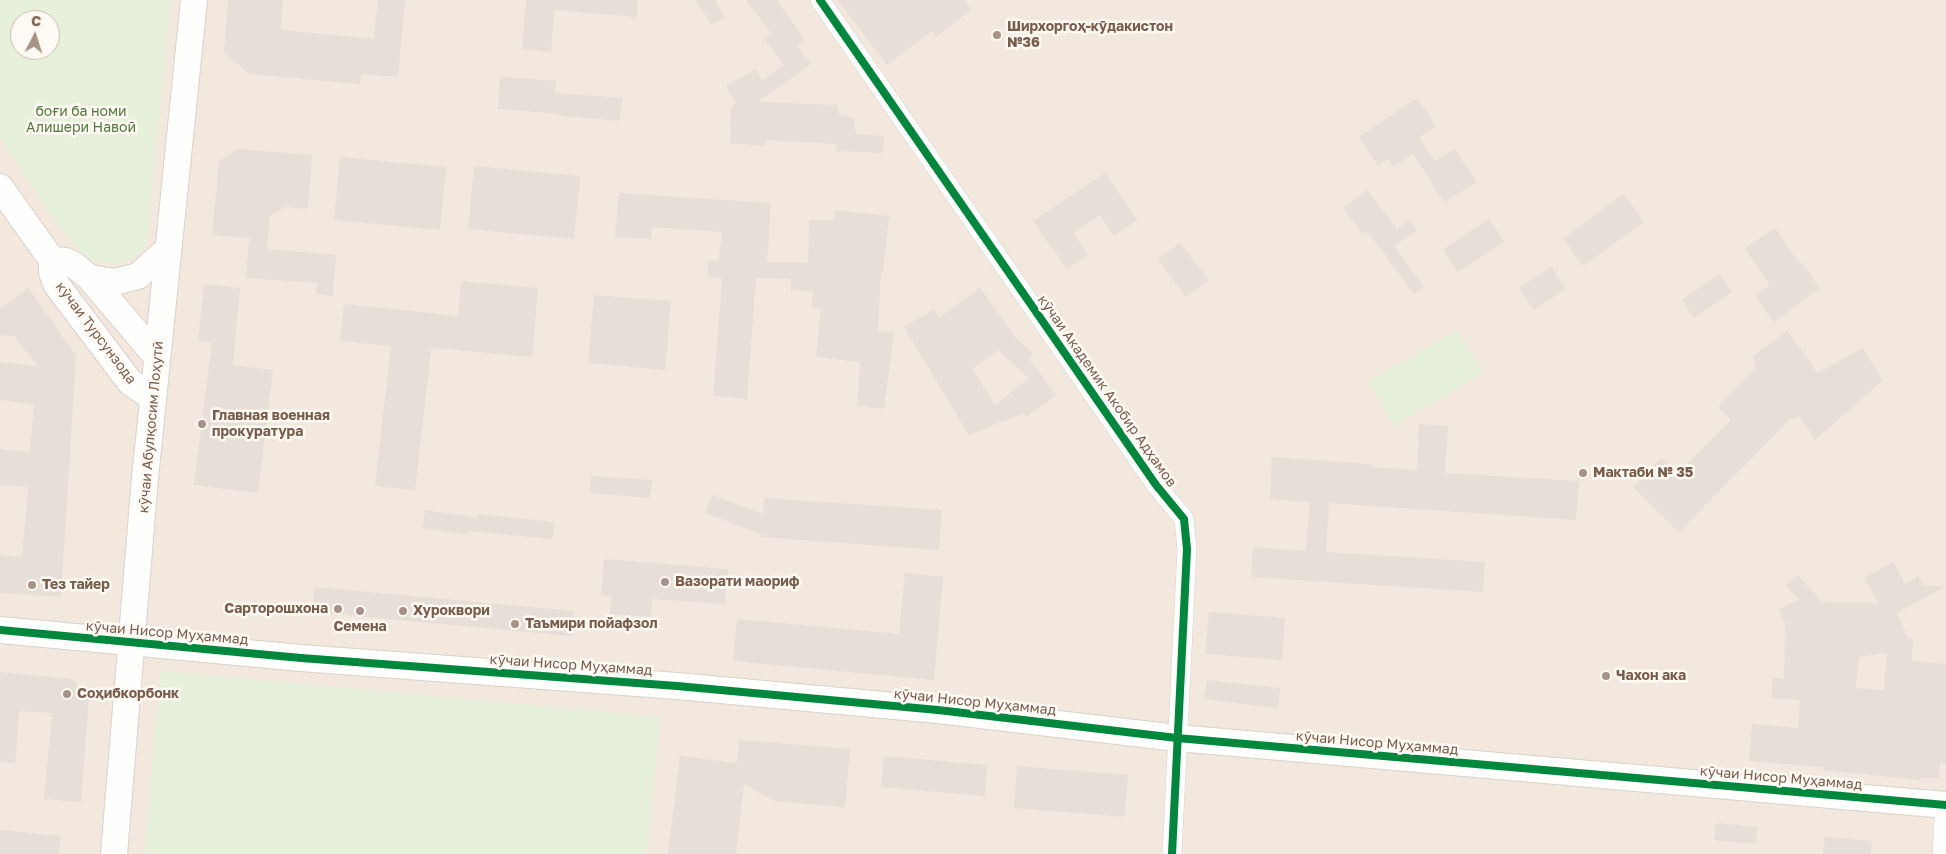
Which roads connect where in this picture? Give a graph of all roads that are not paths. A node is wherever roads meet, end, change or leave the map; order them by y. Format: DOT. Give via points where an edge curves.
graph roads {
  1 [pos="194,0"];
  2 [pos="820,0"];
  3 [pos="0,186"];
  4 [pos="168,249"];
  5 [pos="52,260"];
  6 [pos="90,278"];
  7 [pos="157,356"];
  8 [pos="153,398"];
  9 [pos="0,630"];
  10 [pos="132,642"];
  11 [pos="1177,738"];
  12 [pos="1946,805"];
  13 [pos="114,854"];
  14 [pos="1172,854"];
  15 [pos="1942,854"];
  1 -- 4 [label="street, кӯчаи Абулқосим Лоҳутӣ"];
  2 -- 11 [label="street, кӯчаи Академик Акобир Адҳамов" via="1156,485 1184,519 1187,549"];
  3 -- 5 [label="street, кӯчаи Турсунзода"];
  4 -- 6 [label="street" via="138,276 115,282"];
  4 -- 7 [label="street, кӯчаи Абулқосим Лоҳутӣ"];
  5 -- 6 [label="street, кӯчаи Турсунзода" via="66,261"];
  5 -- 8 [label="street, кӯчаи Турсунзода" via="56,284 130,382"];
  6 -- 7 [label="street, кӯчаи Турсунзода"];
  7 -- 8 [label="street, кӯчаи Абулқосим Лоҳутӣ"];
  8 -- 10 [label="street, кӯчаи Абулқосим Лоҳутӣ"];
  9 -- 10 [label="street, кӯчаи Нисор Муҳаммад"];
  10 -- 11 [label="street, кӯчаи Нисор Муҳаммад" via="909,707"];
  10 -- 13 [label="street, кӯчаи Абулқосим Лоҳутӣ"];
  11 -- 12 [label="street, кӯчаи Нисор Муҳаммад"];
  11 -- 14 [label="street, кӯчаи Академик Акобир Адҳамов"];
  12 -- 15 [label="street"];
}
